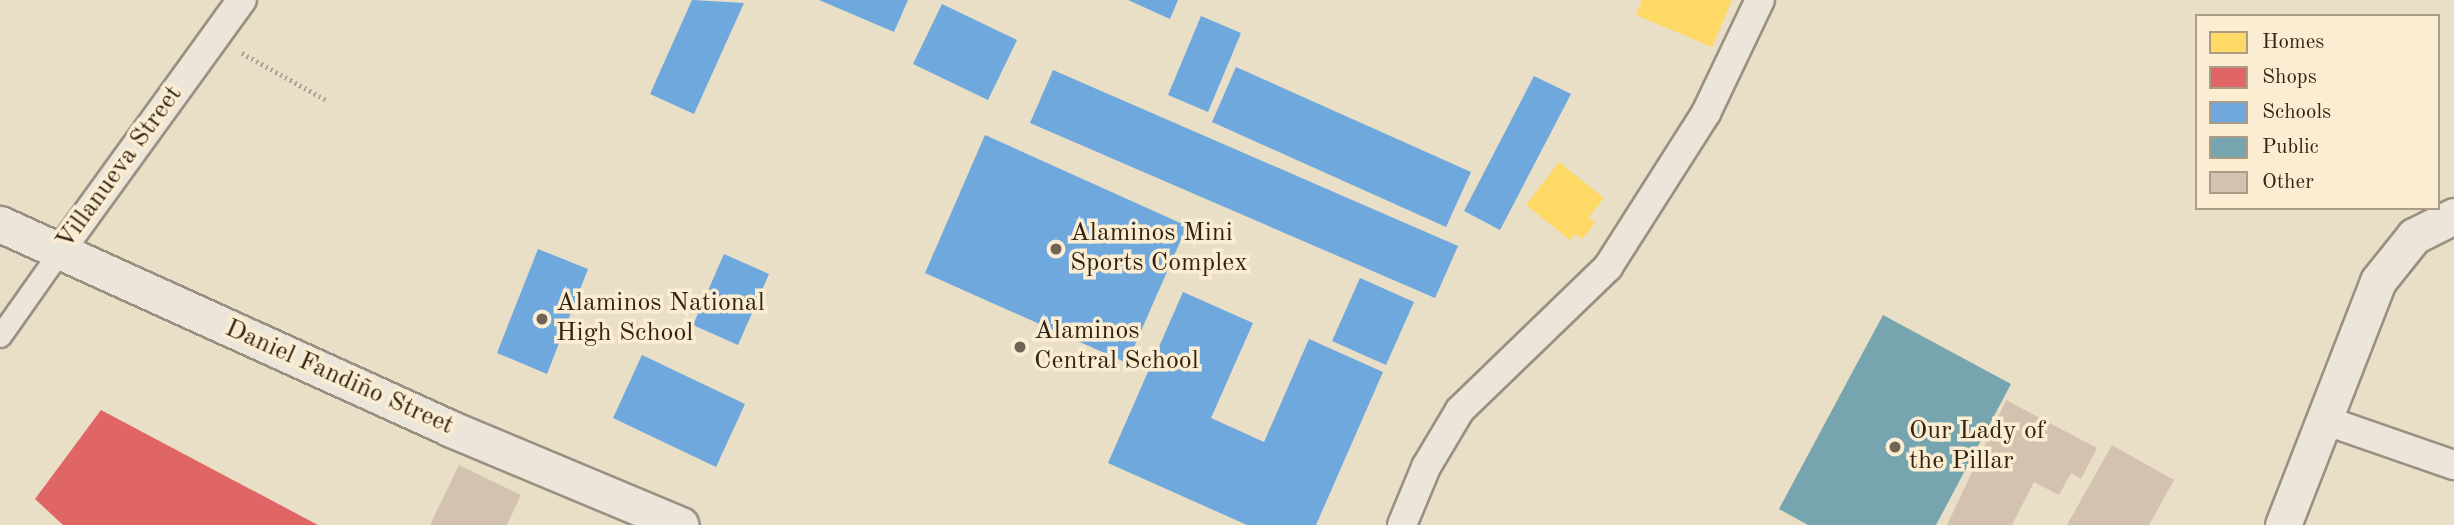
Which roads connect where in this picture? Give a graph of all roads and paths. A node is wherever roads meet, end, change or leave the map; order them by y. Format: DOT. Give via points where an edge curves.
graph roads {
  1 [pos="242,0"];
  2 [pos="1760,0"];
  3 [pos="214,38"];
  4 [pos="328,101"];
  5 [pos="2454,216"];
  6 [pos="0,224"];
  7 [pos="60,251"];
  8 [pos="0,336"];
  9 [pos="2324,420"];
  10 [pos="2454,465"];
  11 [pos="681,525"];
  12 [pos="1402,525"];
  13 [pos="2283,525"];
  1 -- 3 [label="street, Villanueva Street"];
  2 -- 12 [label="street" via="1706,113 1608,267 1460,410 1426,467"];
  3 -- 4 [label="path"];
  3 -- 7 [label="street, Villanueva Street"];
  5 -- 9 [label="street" via="2414,236 2378,281"];
  6 -- 7 [label="street, Daniel Fandiño Street"];
  7 -- 8 [label="street, Villanueva Street"];
  7 -- 11 [label="street, Daniel Fandiño Street" via="449,428"];
  9 -- 10 [label="street"];
  9 -- 13 [label="street"];
}
